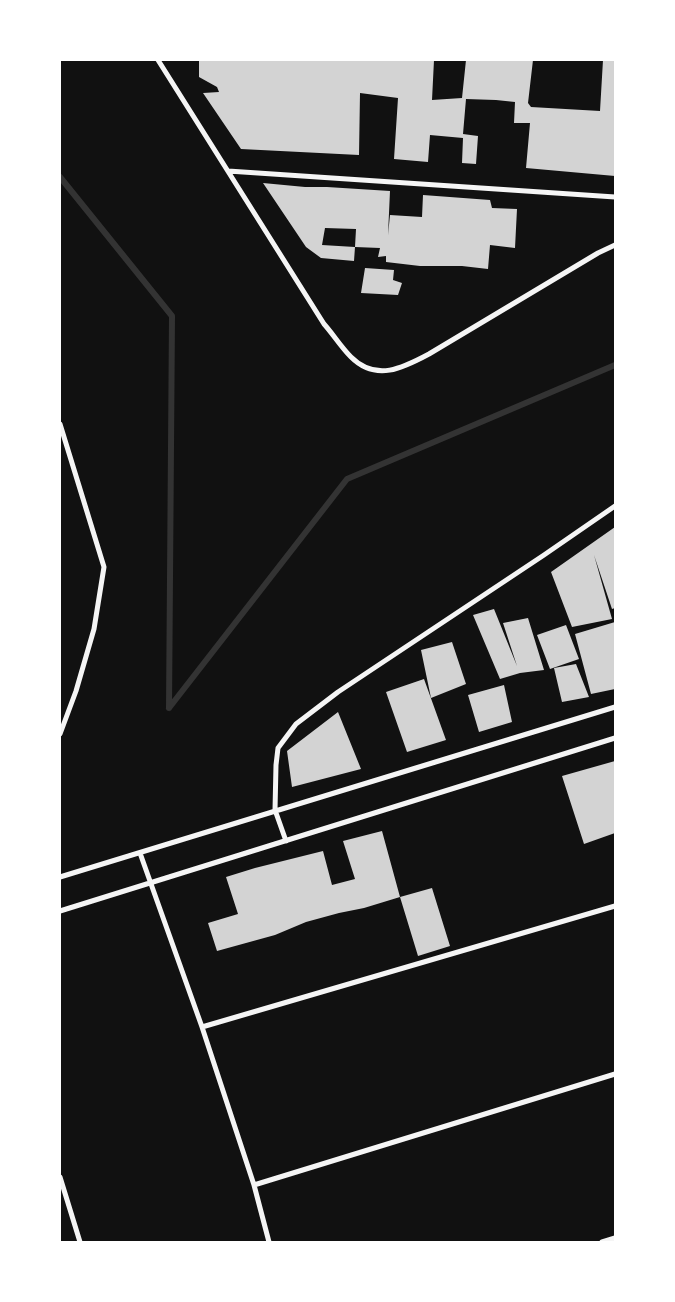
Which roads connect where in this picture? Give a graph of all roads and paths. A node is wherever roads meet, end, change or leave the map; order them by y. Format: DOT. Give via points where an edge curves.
graph roads {
  1 [pos="158,60"];
  2 [pos="228,171"];
  3 [pos="615,197"];
  4 [pos="615,245"];
  5 [pos="60,424"];
  6 [pos="615,506"];
  7 [pos="615,707"];
  8 [pos="60,734"];
  9 [pos="615,738"];
  10 [pos="276,810"];
  11 [pos="286,841"];
  12 [pos="140,853"];
  13 [pos="60,878"];
  14 [pos="152,883"];
  15 [pos="615,906"];
  16 [pos="60,911"];
  17 [pos="202,1027"];
  18 [pos="615,1074"];
  19 [pos="60,1176"];
  20 [pos="254,1185"];
  21 [pos="615,1238"];
  22 [pos="80,1242"];
  23 [pos="270,1242"];
  24 [pos="602,1242"];
  1 -- 2 [label="street"];
  2 -- 3 [label="street"];
  2 -- 4 [label="street" via="324,324 351,357 366,369 403,368"];
  5 -- 8 [label="street" via="104,567 94,629"];
  6 -- 10 [label="street" via="338,692 296,724 278,748"];
  7 -- 10 [label="street"];
  9 -- 11 [label="street"];
  10 -- 11 [label="street"];
  10 -- 12 [label="street"];
  11 -- 14 [label="street"];
  12 -- 13 [label="street"];
  12 -- 14 [label="street"];
  14 -- 16 [label="street"];
  14 -- 17 [label="street"];
  15 -- 17 [label="street"];
  17 -- 20 [label="street"];
  18 -- 20 [label="street"];
  19 -- 22 [label="street"];
  20 -- 23 [label="street"];
  21 -- 24 [label="street"];
}
